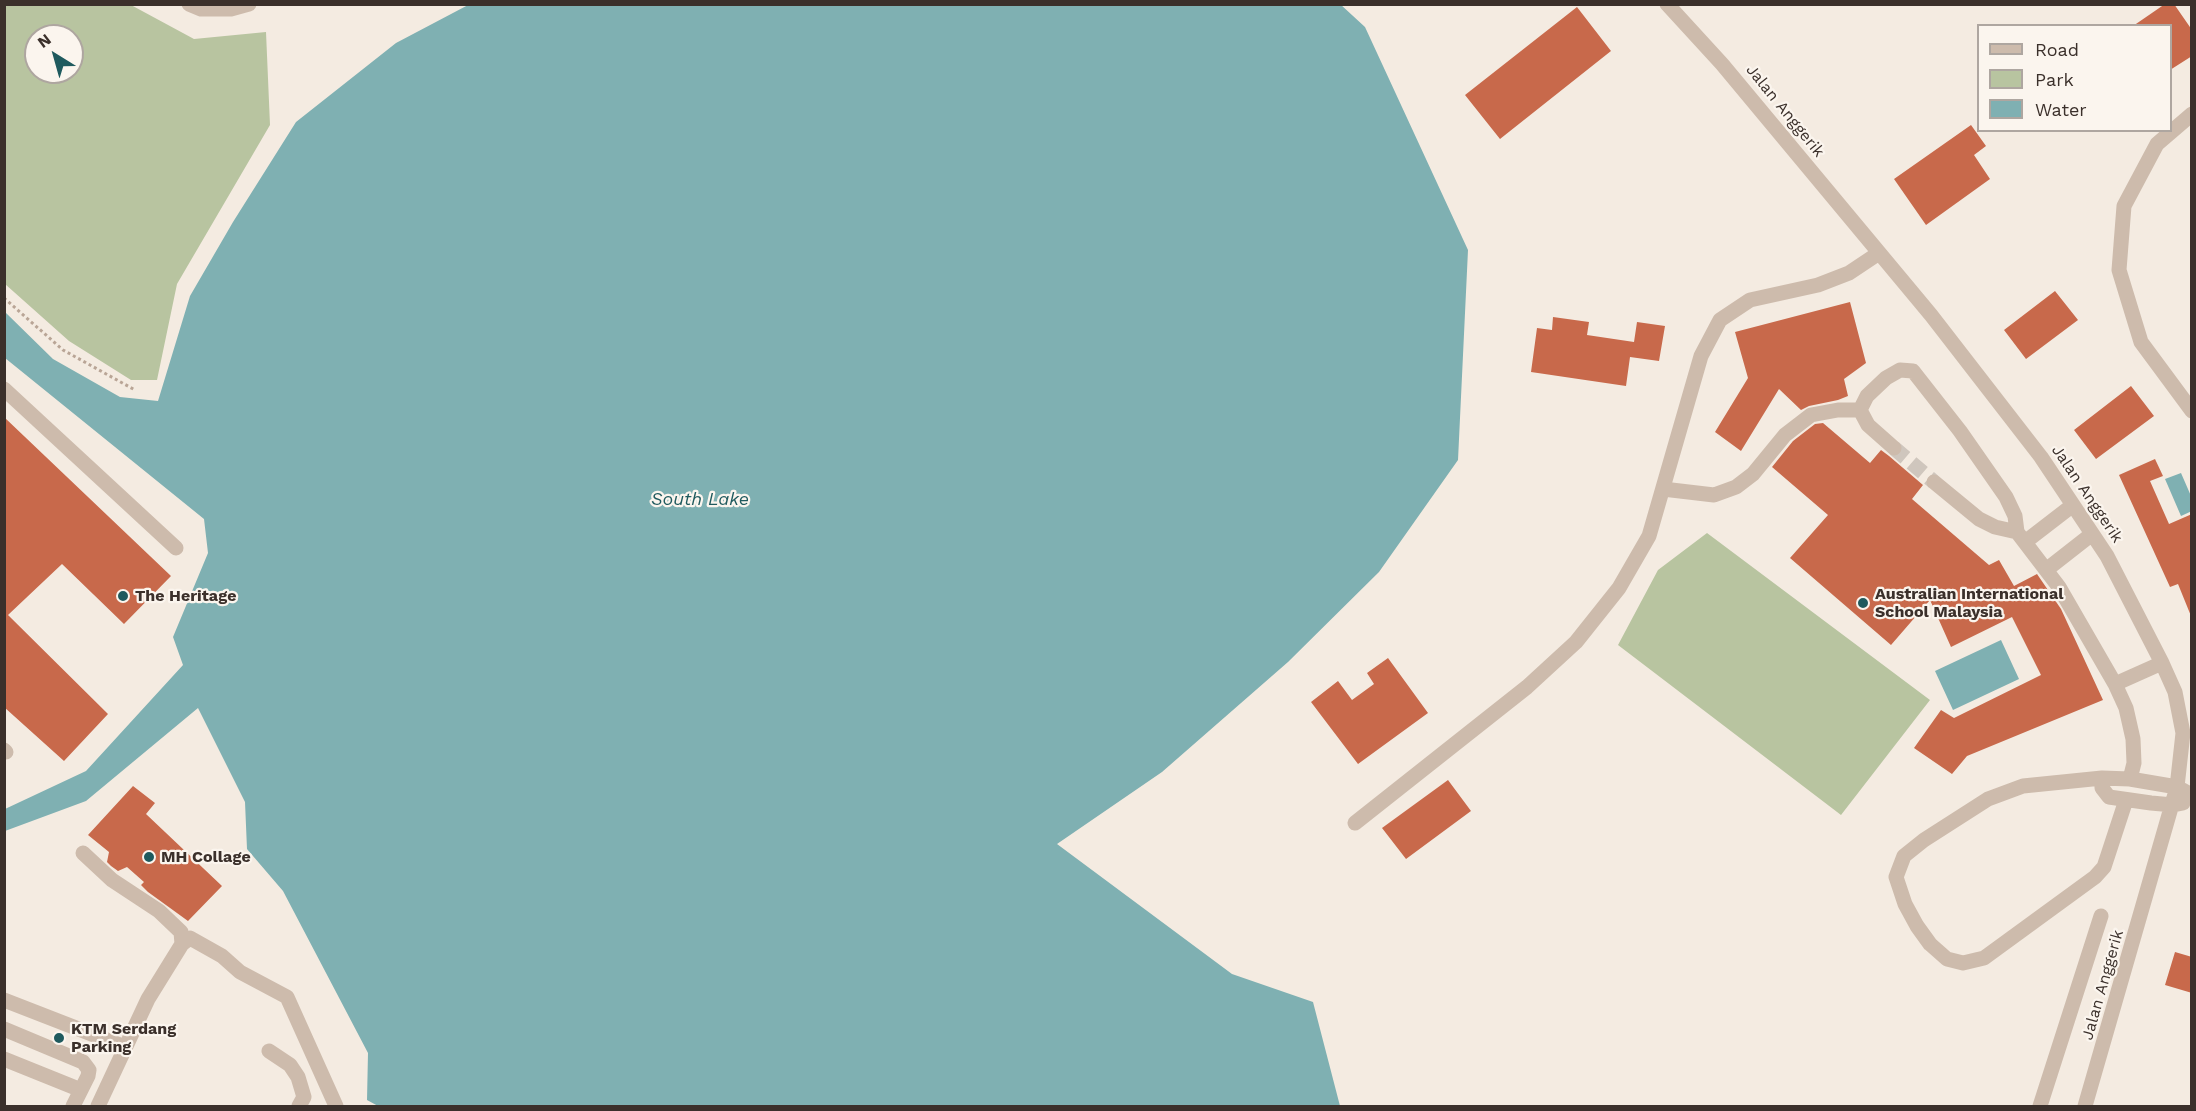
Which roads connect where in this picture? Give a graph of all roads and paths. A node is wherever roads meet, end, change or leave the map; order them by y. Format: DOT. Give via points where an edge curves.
graph roads {
  1 [pos="189,4"];
  2 [pos="249,4"];
  3 [pos="1667,4"];
  4 [pos="2192,114"];
  5 [pos="2172,131"];
  6 [pos="2171,132"];
  7 [pos="1879,253"];
  8 [pos="4,298"];
  9 [pos="4,389"];
  10 [pos="135,390"];
  11 [pos="1860,410"];
  12 [pos="2192,411"];
  13 [pos="1894,448"];
  14 [pos="1934,482"];
  15 [pos="1663,489"];
  16 [pos="2073,505"];
  17 [pos="2092,534"];
  18 [pos="2021,537"];
  19 [pos="176,548"];
  20 [pos="2046,570"];
  21 [pos="2162,663"];
  22 [pos="2115,684"];
  23 [pos="2102,778"];
  24 [pos="2130,779"];
  25 [pos="2177,787"];
  26 [pos="2192,795"];
  27 [pos="2126,800"];
  28 [pos="2192,801"];
  29 [pos="2173,805"];
  30 [pos="1355,823"];
  31 [pos="83,853"];
  32 [pos="2101,916"];
  33 [pos="182,944"];
  34 [pos="4,1000"];
  35 [pos="4,1029"];
  36 [pos="125,1047"];
  37 [pos="269,1051"];
  38 [pos="4,1059"];
  39 [pos="81,1090"];
  40 [pos="73,1107"];
  41 [pos="98,1107"];
  42 [pos="299,1107"];
  43 [pos="336,1107"];
  44 [pos="2040,1107"];
  45 [pos="2085,1107"];
  1 -- 2 [label="street" via="201,9 231,9"];
  3 -- 7 [label="street, Jalan Anggerik"];
  4 -- 5 [label="street"];
  6 -- 12 [label="street" via="2157,144 2124,206 2119,270 2141,342"];
  7 -- 15 [label="street" via="1849,273 1818,285 1750,300 1720,320 1701,356"];
  7 -- 16 [label="street, Jalan Anggerik" via="2041,457"];
  8 -- 10 [label="path" via="63,350"];
  9 -- 19 [label="street"];
  11 -- 13 [label="street" via="1868,424"];
  11 -- 15 [label="street" via="1811,415 1785,435 1754,474 1736,487 1714,495"];
  11 -- 18 [label="street" via="1867,396 1886,378 1900,370 1913,371 2006,497"];
  14 -- 18 [label="street" via="1979,519"];
  15 -- 30 [label="street" via="1649,537 1619,588 1576,642 1527,687"];
  16 -- 17 [label="street, Jalan Anggerik"];
  16 -- 18 [label="street"];
  17 -- 20 [label="street"];
  17 -- 21 [label="street, Jalan Anggerik"];
  18 -- 20 [label="street"];
  20 -- 22 [label="street"];
  21 -- 22 [label="street"];
  21 -- 25 [label="street, Jalan Anggerik" via="2175,692 2183,733"];
  22 -- 24 [label="street" via="2133,739"];
  23 -- 24 [label="street"];
  23 -- 27 [label="street" via="2105,794"];
  23 -- 27 [label="street" via="2023,786 1988,799 1904,856 1896,877 1905,904 1930,944 1947,959 1963,963 1984,958 2095,877 2109,855"];
  24 -- 25 [label="street"];
  25 -- 26 [label="street"];
  25 -- 29 [label="street, Jalan Anggerik"];
  27 -- 29 [label="street"];
  28 -- 29 [label="street"];
  29 -- 45 [label="street, Jalan Anggerik"];
  31 -- 33 [label="street" via="112,880 159,911 181,932"];
  32 -- 44 [label="street"];
  33 -- 36 [label="street" via="148,999"];
  33 -- 43 [label="street" via="190,938 222,956 240,972 287,997"];
  34 -- 36 [label="street"];
  35 -- 39 [label="street" via="80,1059 89,1070"];
  36 -- 41 [label="street"];
  37 -- 42 [label="street" via="290,1065 298,1077 304,1097"];
  38 -- 39 [label="street"];
  39 -- 40 [label="street"];
}
